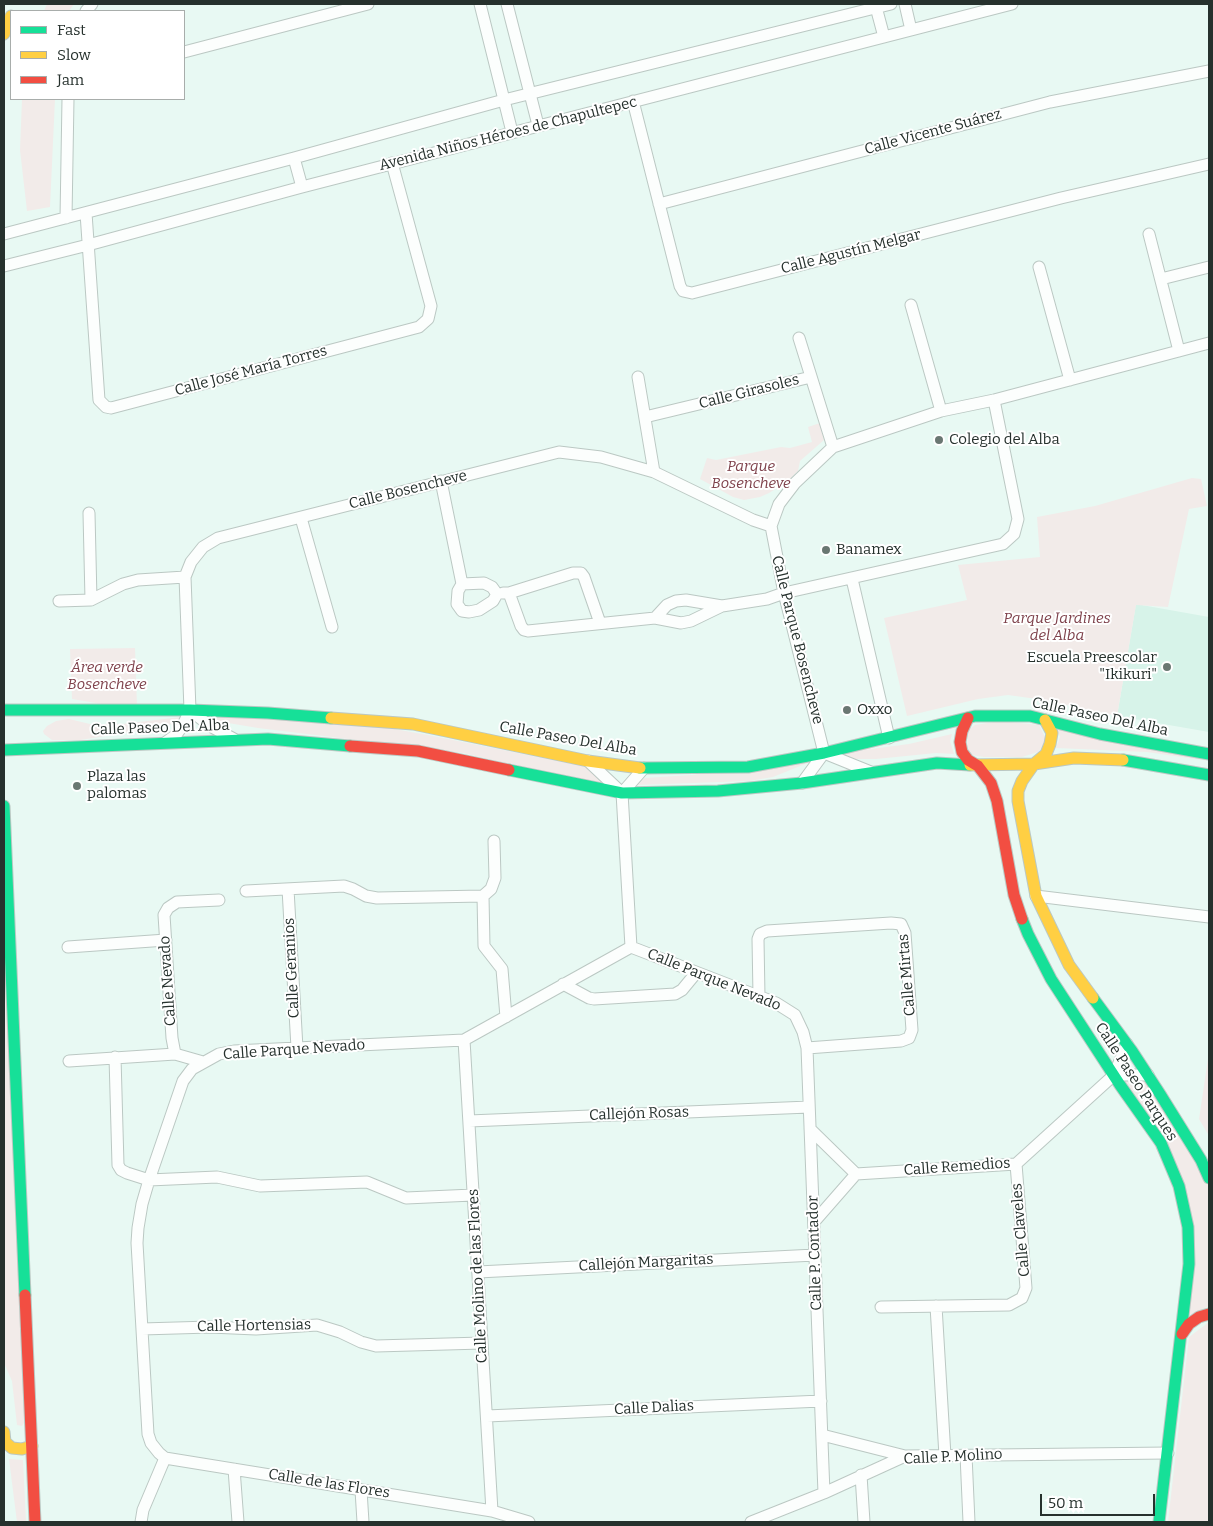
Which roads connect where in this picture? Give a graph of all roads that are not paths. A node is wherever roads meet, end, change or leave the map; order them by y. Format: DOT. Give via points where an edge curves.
graph roads {
  1 [pos="368,4"];
  2 [pos="480,4"];
  3 [pos="507,4"];
  4 [pos="891,4"];
  5 [pos="905,4"];
  6 [pos="1012,4"];
  7 [pos="876,7"];
  8 [pos="10,19"];
  9 [pos="911,30"];
  10 [pos="4,34"];
  11 [pos="884,37"];
  12 [pos="185,52"];
  13 [pos="1209,71"];
  14 [pos="531,93"];
  15 [pos="68,100"];
  16 [pos="504,100"];
  17 [pos="633,102"];
  18 [pos="538,125"];
  19 [pos="512,132"];
  20 [pos="294,158"];
  21 [pos="392,163"];
  22 [pos="1209,164"];
  23 [pos="302,186"];
  24 [pos="659,204"];
  25 [pos="86,213"];
  26 [pos="66,218"];
  27 [pos="4,234"];
  28 [pos="1149,234"];
  29 [pos="88,245"];
  30 [pos="4,266"];
  31 [pos="1039,267"];
  32 [pos="1209,267"];
  33 [pos="1160,279"];
  34 [pos="911,305"];
  35 [pos="799,338"];
  36 [pos="1209,343"];
  37 [pos="1179,351"];
  38 [pos="638,377"];
  39 [pos="811,377"];
  40 [pos="1070,380"];
  41 [pos="994,400"];
  42 [pos="940,412"];
  43 [pos="645,417"];
  44 [pos="833,447"];
  45 [pos="654,472"];
  46 [pos="441,482"];
  47 [pos="90,513"];
  48 [pos="301,518"];
  49 [pos="771,526"];
  50 [pos="184,576"];
  51 [pos="852,579"];
  52 [pos="462,584"];
  53 [pos="509,593"];
  54 [pos="497,594"];
  55 [pos="784,594"];
  56 [pos="91,600"];
  57 [pos="58,601"];
  58 [pos="722,606"];
  59 [pos="655,618"];
  60 [pos="600,623"];
  61 [pos="332,627"];
  62 [pos="4,710"];
  63 [pos="190,710"];
  64 [pos="968,718"];
  65 [pos="1045,720"];
  66 [pos="889,738"];
  67 [pos="236,740"];
  68 [pos="166,742"];
  69 [pos="4,750"];
  70 [pos="824,754"];
  71 [pos="1209,754"];
  72 [pos="588,761"];
  73 [pos="1034,764"];
  74 [pos="978,766"];
  75 [pos="644,768"];
  76 [pos="872,772"];
  77 [pos="1209,775"];
  78 [pos="802,783"];
  79 [pos="622,793"];
  80 [pos="4,806"];
  81 [pos="494,841"];
  82 [pos="288,889"];
  83 [pos="246,891"];
  84 [pos="483,896"];
  85 [pos="1036,896"];
  86 [pos="219,900"];
  87 [pos="1209,917"];
  88 [pos="166,940"];
  89 [pos="68,947"];
  90 [pos="631,947"];
  91 [pos="696,973"];
  92 [pos="563,984"];
  93 [pos="759,996"];
  94 [pos="795,1015"];
  95 [pos="506,1017"];
  96 [pos="464,1040"];
  97 [pos="1127,1044"];
  98 [pos="297,1048"];
  99 [pos="807,1048"];
  100 [pos="176,1054"];
  101 [pos="115,1057"];
  102 [pos="69,1061"];
  103 [pos="203,1062"];
  104 [pos="1114,1075"];
  105 [pos="1148,1075"];
  106 [pos="809,1107"];
  107 [pos="469,1121"];
  108 [pos="810,1128"];
  109 [pos="1016,1164"];
  110 [pos="856,1174"];
  111 [pos="1209,1178"];
  112 [pos="149,1180"];
  113 [pos="473,1195"];
  114 [pos="814,1222"];
  115 [pos="815,1255"];
  116 [pos="478,1272"];
  117 [pos="936,1306"];
  118 [pos="881,1307"];
  119 [pos="1209,1314"];
  120 [pos="142,1329"];
  121 [pos="1182,1334"];
  122 [pos="482,1343"];
  123 [pos="820,1400"];
  124 [pos="486,1416"];
  125 [pos="4,1432"];
  126 [pos="822,1435"];
  127 [pos="32,1446"];
  128 [pos="1168,1452"];
  129 [pos="966,1455"];
  130 [pos="905,1456"];
  131 [pos="944,1456"];
  132 [pos="165,1458"];
  133 [pos="234,1469"];
  134 [pos="861,1475"];
  135 [pos="361,1490"];
  136 [pos="824,1493"];
  137 [pos="492,1511"];
  138 [pos="35,1522"];
  139 [pos="141,1522"];
  140 [pos="238,1522"];
  141 [pos="363,1522"];
  142 [pos="529,1522"];
  143 [pos="751,1522"];
  144 [pos="864,1522"];
  145 [pos="970,1522"];
  146 [pos="1159,1522"];
  1 -- 12 [label="street"];
  2 -- 16 [label="street"];
  3 -- 14 [label="street"];
  4 -- 7 [label="street, Avenida Niños Héroes de Chapultepec"];
  5 -- 9 [label="street"];
  6 -- 9 [label="street, Avenida Niños Héroes de Chapultepec"];
  7 -- 11 [label="street"];
  7 -- 14 [label="street, Avenida Niños Héroes de Chapultepec"];
  8 -- 10 [label="street"];
  9 -- 11 [label="street, Avenida Niños Héroes de Chapultepec"];
  11 -- 17 [label="street, Avenida Niños Héroes de Chapultepec"];
  13 -- 24 [label="street, Calle Vicente Suárez" via="1050,102"];
  14 -- 16 [label="street, Avenida Niños Héroes de Chapultepec"];
  14 -- 18 [label="street"];
  15 -- 26 [label="street"];
  16 -- 19 [label="street"];
  16 -- 20 [label="street, Avenida Niños Héroes de Chapultepec"];
  17 -- 18 [label="street, Avenida Niños Héroes de Chapultepec"];
  17 -- 24 [label="street, Calle Agustín Melgar"];
  18 -- 19 [label="street, Avenida Niños Héroes de Chapultepec"];
  19 -- 21 [label="street, Avenida Niños Héroes de Chapultepec"];
  20 -- 23 [label="street"];
  20 -- 25 [label="street, Avenida Niños Héroes de Chapultepec"];
  21 -- 23 [label="street, Avenida Niños Héroes de Chapultepec"];
  21 -- 29 [label="street, Calle José María Torres" via="431,306 428,319 420,327 106,407 99,400"];
  22 -- 24 [label="street, Calle Agustín Melgar" via="1061,198 692,293 683,291 680,286"];
  23 -- 29 [label="street, Avenida Niños Héroes de Chapultepec"];
  25 -- 26 [label="street, Avenida Niños Héroes de Chapultepec"];
  25 -- 29 [label="street, Calle José María Torres"];
  26 -- 27 [label="street, Avenida Niños Héroes de Chapultepec"];
  28 -- 33 [label="street"];
  29 -- 30 [label="street, Avenida Niños Héroes de Chapultepec"];
  31 -- 40 [label="street"];
  32 -- 33 [label="street"];
  33 -- 37 [label="street"];
  34 -- 42 [label="street"];
  35 -- 39 [label="street"];
  36 -- 37 [label="street"];
  37 -- 40 [label="street"];
  38 -- 43 [label="street"];
  39 -- 43 [label="street, Calle Girasoles"];
  39 -- 44 [label="street, Calle Girasoles"];
  40 -- 41 [label="street"];
  41 -- 42 [label="street"];
  41 -- 51 [label="street" via="1018,519 1014,534 1003,544"];
  42 -- 44 [label="street"];
  43 -- 45 [label="street"];
  44 -- 49 [label="street" via="795,483 779,504"];
  45 -- 46 [label="street, Calle Bosencheve" via="601,457 559,452"];
  45 -- 49 [label="street, Calle Bosencheve"];
  46 -- 48 [label="street, Calle Bosencheve"];
  46 -- 52 [label="street"];
  47 -- 56 [label="street"];
  48 -- 50 [label="street, Calle Bosencheve" via="218,538 203,547"];
  48 -- 61 [label="street"];
  49 -- 55 [label="street, Calle Parque Bosencheve"];
  50 -- 56 [label="street" via="138,580"];
  50 -- 63 [label="street"];
  51 -- 55 [label="street"];
  51 -- 66 [label="street"];
  52 -- 54 [label="street" via="484,583"];
  52 -- 54 [label="street" via="457,604 462,611 488,606"];
  53 -- 54 [label="street"];
  53 -- 60 [label="street" via="524,630"];
  53 -- 60 [label="street" via="580,573"];
  55 -- 58 [label="street"];
  55 -- 70 [label="street, Calle Parque Bosencheve"];
  56 -- 57 [label="street"];
  58 -- 59 [label="street" via="681,623"];
  58 -- 59 [label="street" via="676,601"];
  59 -- 60 [label="street"];
  62 -- 63 [label="street, Calle Paseo Del Alba"];
  63 -- 67 [label="street"];
  63 -- 68 [label="street" via="176,735"];
  63 -- 72 [label="street, Calle Paseo Del Alba" via="413,724"];
  64 -- 65 [label="street, Calle Paseo Del Alba" via="1030,716"];
  64 -- 66 [label="street, Calle Paseo Del Alba"];
  64 -- 74 [label="street, Calle Paseo Parques" via="960,742 962,752"];
  65 -- 71 [label="street, Calle Paseo Del Alba" via="1100,734"];
  65 -- 73 [label="street, Calle Paseo Parques" via="1052,733 1050,744 1046,754"];
  66 -- 70 [label="street, Calle Paseo Del Alba"];
  67 -- 68 [label="street, Calle Paseo Del Alba"];
  67 -- 79 [label="street, Calle Paseo Del Alba" via="268,739 418,751"];
  68 -- 69 [label="street, Calle Paseo Del Alba"];
  70 -- 75 [label="street, Calle Paseo Del Alba" via="748,767"];
  70 -- 76 [label="street"];
  70 -- 78 [label="street"];
  72 -- 75 [label="street, Calle Paseo Del Alba"];
  72 -- 79 [label="street"];
  73 -- 74 [label="street, Calle Paseo Del Alba"];
  73 -- 77 [label="street, Calle Paseo Del Alba" via="1074,758 1114,759"];
  73 -- 85 [label="street, Calle Paseo Parques" via="1022,780 1018,801"];
  74 -- 76 [label="street, Calle Paseo Del Alba" via="937,763"];
  74 -- 104 [label="street, Calle Paseo Parques" via="990,783 996,801 1014,895 1028,934 1051,979"];
  75 -- 79 [label="street"];
  76 -- 78 [label="street, Calle Paseo Del Alba"];
  78 -- 79 [label="street, Calle Paseo Del Alba" via="718,791"];
  79 -- 90 [label="street, Calle Parque Nevado"];
  80 -- 127 [label="street"];
  81 -- 84 [label="street" via="495,878 491,889"];
  82 -- 83 [label="street"];
  82 -- 84 [label="street" via="344,886 377,898"];
  82 -- 98 [label="street, Calle Geranios"];
  84 -- 95 [label="street" via="484,946 502,969"];
  85 -- 87 [label="street"];
  85 -- 97 [label="street, Calle Paseo Parques" via="1069,965"];
  86 -- 88 [label="street, Calle Nevado" via="177,902 168,908 164,915"];
  88 -- 89 [label="street"];
  88 -- 100 [label="street, Calle Nevado" via="172,1038"];
  90 -- 91 [label="street, Calle Parque Nevado"];
  90 -- 92 [label="street, Calle Parque Nevado"];
  91 -- 92 [label="street" via="675,994 594,999"];
  91 -- 93 [label="street, Calle Parque Nevado"];
  92 -- 95 [label="street, Calle Parque Nevado"];
  93 -- 94 [label="street, Calle Parque Nevado"];
  93 -- 99 [label="street, Calle Mirtas" via="760,934 766,931 901,924 905,933 912,1030 909,1038"];
  94 -- 99 [label="street, Calle P. Contador"];
  95 -- 96 [label="street, Calle Parque Nevado"];
  96 -- 98 [label="street, Calle Parque Nevado"];
  96 -- 107 [label="street, Calle Molino de las Flores"];
  97 -- 104 [label="street, Calle Remedios"];
  97 -- 105 [label="street, Calle Paseo Parques"];
  98 -- 103 [label="street, Calle Parque Nevado" via="234,1051"];
  99 -- 106 [label="street, Calle P. Contador"];
  100 -- 101 [label="street"];
  100 -- 103 [label="street"];
  101 -- 102 [label="street"];
  101 -- 112 [label="street" via="118,1165 121,1170"];
  103 -- 112 [label="street, Calle Parque Nevado" via="192,1069 183,1082"];
  104 -- 105 [label="street"];
  104 -- 109 [label="street, Calle Remedios"];
  104 -- 121 [label="street, Calle Paseo Parques" via="1161,1143 1179,1186 1188,1227 1189,1264"];
  105 -- 111 [label="street, Calle Paseo Parques"];
  106 -- 107 [label="street, Callejón Rosas"];
  106 -- 108 [label="street, Calle P. Contador"];
  107 -- 113 [label="street, Calle Molino de las Flores"];
  108 -- 110 [label="street"];
  108 -- 114 [label="street, Calle P. Contador"];
  109 -- 110 [label="street, Calle Remedios"];
  109 -- 117 [label="street, Calle Claveles" via="1026,1288 1022,1298 1009,1305"];
  110 -- 114 [label="street"];
  112 -- 113 [label="street" via="217,1177 260,1186 359,1181 406,1198"];
  112 -- 120 [label="street, Calle Parque Nevado" via="137,1243"];
  113 -- 116 [label="street, Calle Molino de las Flores"];
  114 -- 115 [label="street, Calle P. Contador"];
  115 -- 116 [label="street, Callejón Margaritas"];
  115 -- 123 [label="street, Calle P. Contador"];
  116 -- 122 [label="street, Calle Molino de las Flores"];
  117 -- 118 [label="street, Calle Claveles"];
  117 -- 131 [label="street"];
  119 -- 121 [label="street" via="1194,1321"];
  120 -- 122 [label="street, Calle Hortensias" via="256,1329 317,1325 376,1346"];
  120 -- 132 [label="street, Calle Parque Nevado" via="148,1434"];
  121 -- 128 [label="street, Calle Paseo Parques"];
  122 -- 124 [label="street, Calle Molino de las Flores"];
  123 -- 124 [label="street, Calle Dalias"];
  123 -- 126 [label="street, Calle P. Contador"];
  124 -- 137 [label="street, Calle Molino de las Flores"];
  125 -- 127 [label="street" via="5,1442 12,1448"];
  126 -- 130 [label="street"];
  126 -- 136 [label="street, Calle P. Contador"];
  127 -- 138 [label="street"];
  128 -- 129 [label="street, Calle P. Molino"];
  128 -- 146 [label="street, Calle Paseo Parques"];
  129 -- 131 [label="street, Calle P. Molino"];
  129 -- 145 [label="street"];
  130 -- 131 [label="street, Calle P. Molino"];
  130 -- 134 [label="street, Calle P. Molino"];
  132 -- 133 [label="street, Calle de las Flores"];
  132 -- 139 [label="street"];
  133 -- 135 [label="street, Calle de las Flores"];
  133 -- 140 [label="street"];
  134 -- 136 [label="street, Calle P. Molino"];
  134 -- 144 [label="street"];
  135 -- 137 [label="street, Calle de las Flores"];
  135 -- 141 [label="street"];
  136 -- 143 [label="street, Calle P. Molino"];
  137 -- 142 [label="street"];
}
